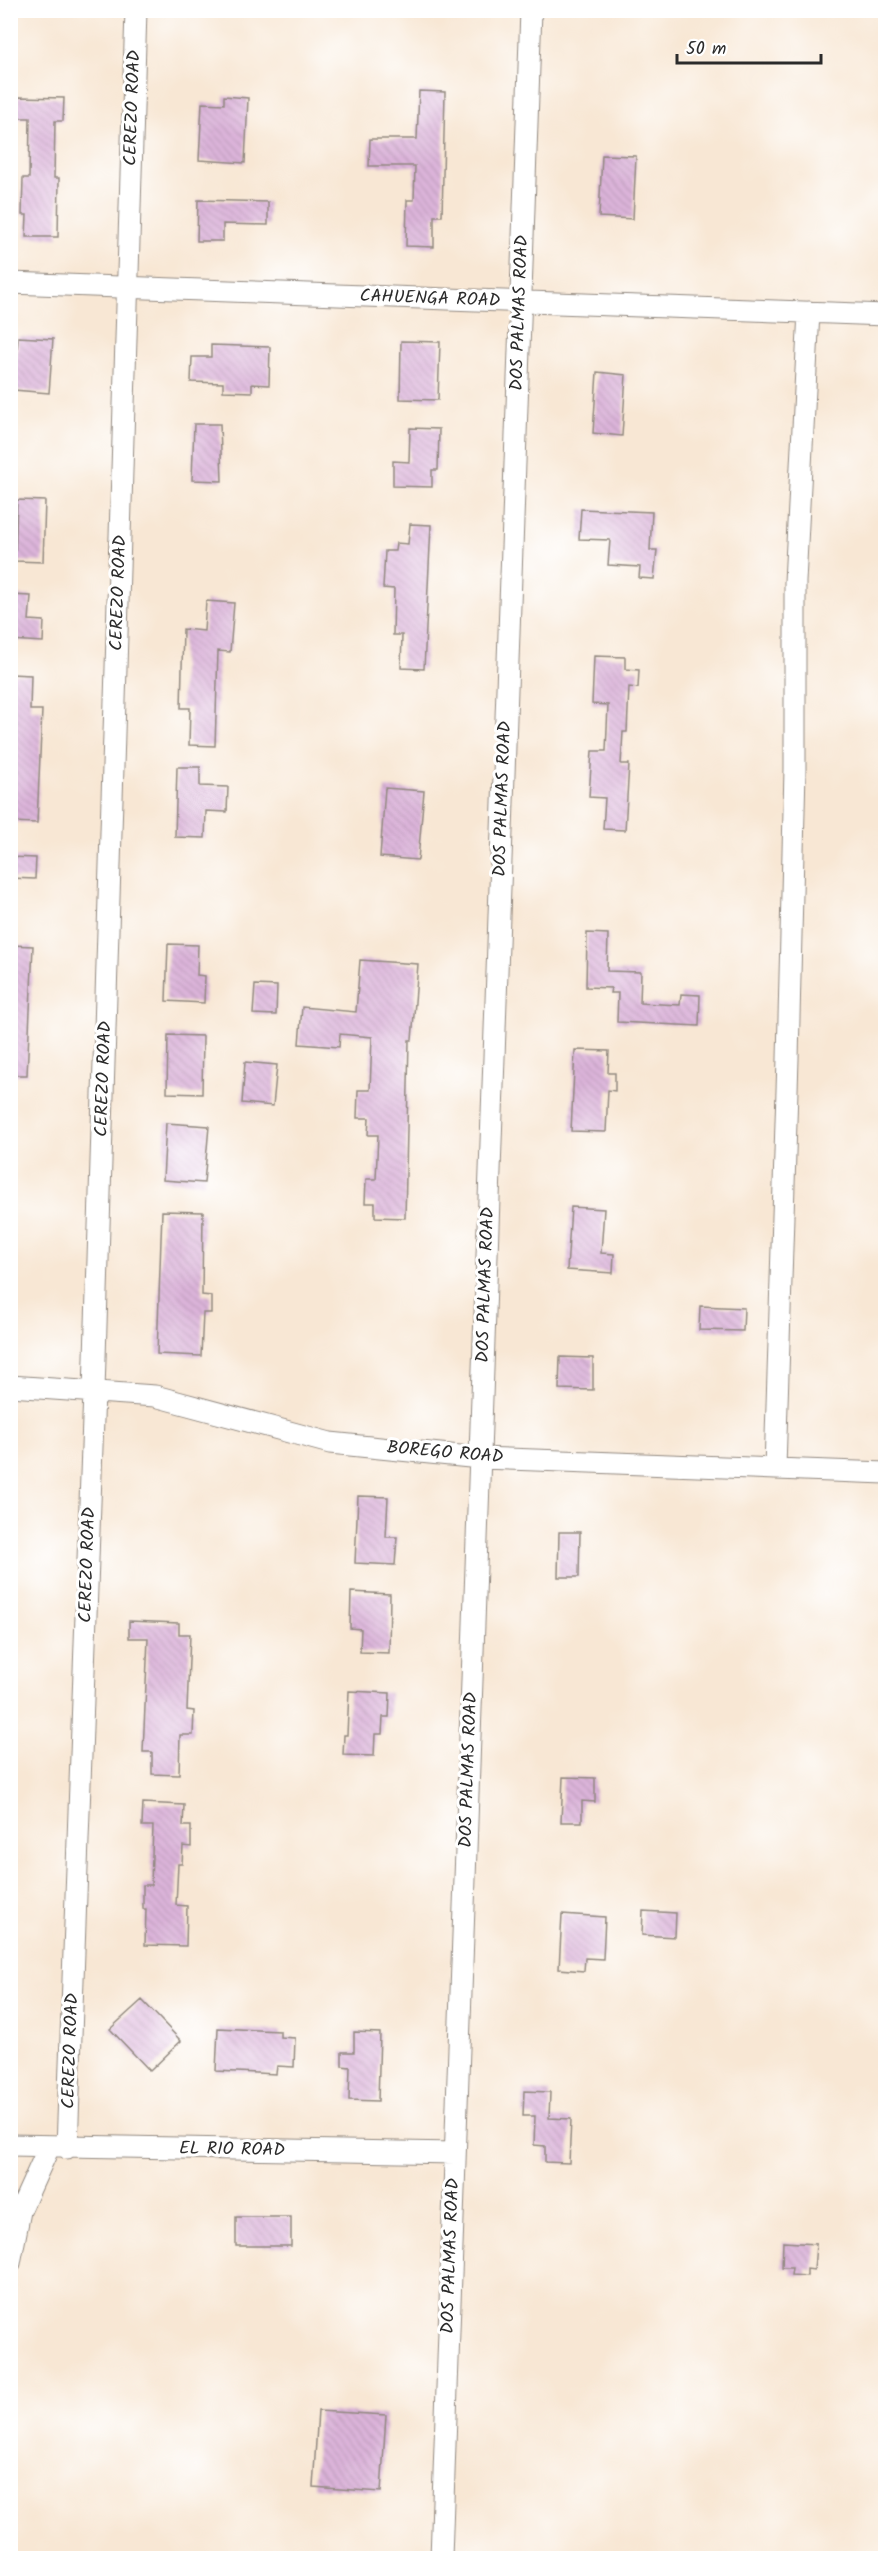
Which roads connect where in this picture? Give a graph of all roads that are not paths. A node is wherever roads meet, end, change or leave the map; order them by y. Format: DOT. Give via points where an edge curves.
graph roads {
  1 [pos="136,10"];
  2 [pos="531,10"];
  3 [pos="10,283"];
  4 [pos="128,288"];
  5 [pos="521,303"];
  6 [pos="809,312"];
  7 [pos="885,315"];
  8 [pos="10,1386"];
  9 [pos="94,1391"];
  10 [pos="480,1458"];
  11 [pos="775,1468"];
  12 [pos="885,1473"];
  13 [pos="10,2145"];
  14 [pos="58,2147"];
  15 [pos="454,2153"];
  16 [pos="10,2263"];
  17 [pos="441,2559"];
  1 -- 4 [label="street, CEREZO ROAD"];
  2 -- 5 [label="street, DOS PALMAS ROAD"];
  3 -- 4 [label="street, CAHUENGA ROAD"];
  4 -- 5 [label="street, CAHUENGA ROAD"];
  4 -- 9 [label="street, CEREZO ROAD"];
  5 -- 6 [label="street, CAHUENGA ROAD"];
  5 -- 10 [label="street, DOS PALMAS ROAD"];
  6 -- 7 [label="street, CAHUENGA ROAD"];
  6 -- 11 [label="street" via="795,582 795,769"];
  8 -- 9 [label="street, BOREGO ROAD"];
  9 -- 10 [label="street, BOREGO ROAD" via="155,1396 330,1443"];
  9 -- 14 [label="street, CEREZO ROAD"];
  10 -- 11 [label="street, BOREGO ROAD"];
  10 -- 15 [label="street, DOS PALMAS ROAD"];
  11 -- 12 [label="street, BOREGO ROAD"];
  13 -- 14 [label="street, EL RIO ROAD"];
  14 -- 15 [label="street, EL RIO ROAD"];
  14 -- 16 [label="street" via="20,2211"];
  15 -- 17 [label="street, DOS PALMAS ROAD"];
}
